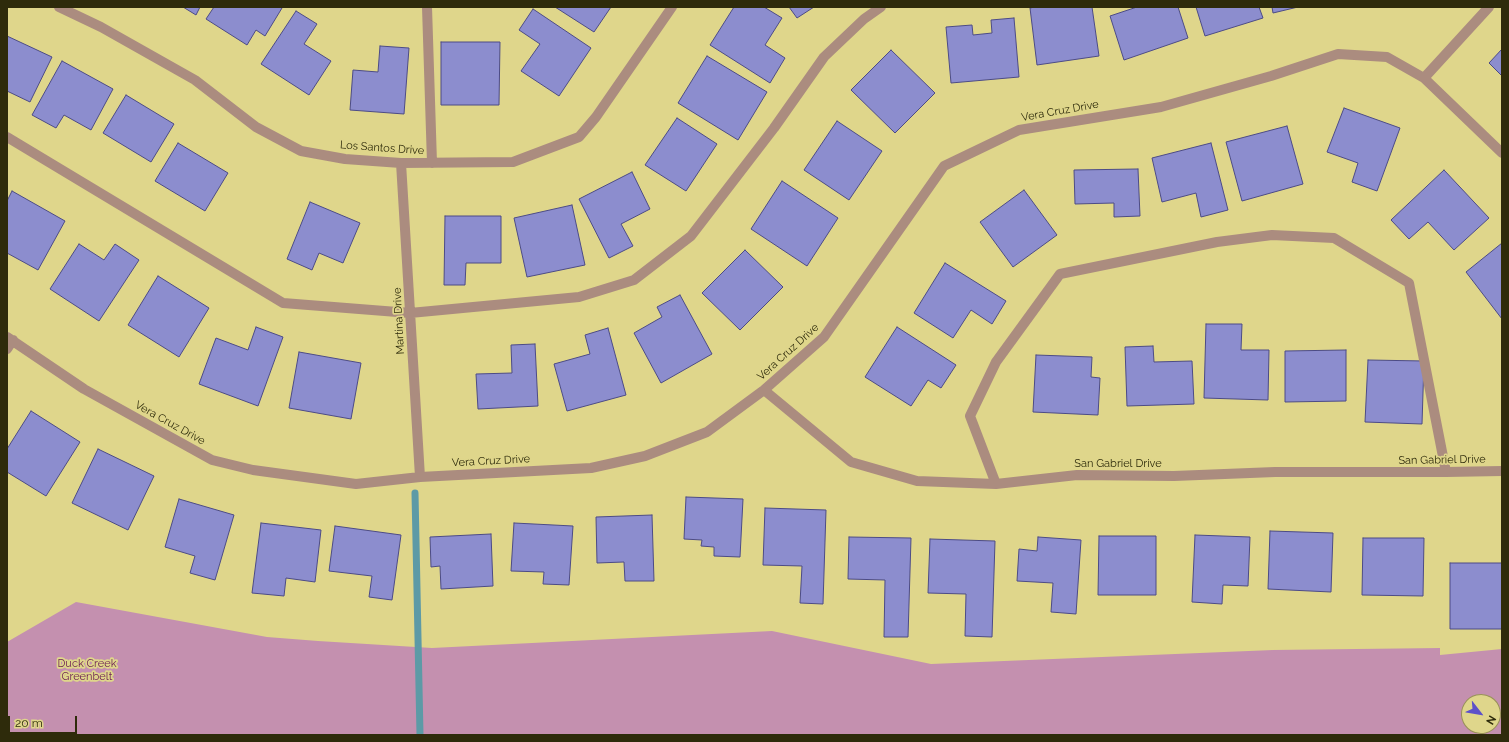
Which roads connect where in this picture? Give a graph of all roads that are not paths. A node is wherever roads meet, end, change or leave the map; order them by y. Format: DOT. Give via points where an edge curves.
graph roads {
  1 [pos="59,7"];
  2 [pos="427,7"];
  3 [pos="672,7"];
  4 [pos="881,7"];
  5 [pos="1489,7"];
  6 [pos="1424,78"];
  7 [pos="7,137"];
  8 [pos="1502,153"];
  9 [pos="401,163"];
  10 [pos="432,163"];
  11 [pos="410,313"];
  12 [pos="10,338"];
  13 [pos="7,349"];
  14 [pos="764,390"];
  15 [pos="1502,471"];
  16 [pos="1446,472"];
  17 [pos="420,477"];
  18 [pos="996,484"];
  1 -- 9 [label="street, Los Santos Drive" via="101,27 195,80 256,128 301,151 345,159"];
  2 -- 10 [label="street"];
  3 -- 10 [label="street, Los Santos Drive" via="596,117 579,137 513,162"];
  4 -- 11 [label="street" via="864,19 824,57 774,128 690,236 634,280 579,297"];
  5 -- 6 [label="street"];
  6 -- 8 [label="street, Vera Cruz Drive"];
  6 -- 14 [label="street, Vera Cruz Drive" via="1387,57 1338,54 1271,76 1161,106 1019,130 944,166 824,337"];
  7 -- 11 [label="street" via="283,303"];
  9 -- 10 [label="street, Los Santos Drive"];
  9 -- 11 [label="street, Martina Drive"];
  11 -- 17 [label="street, Martina Drive"];
  12 -- 13 [label="street"];
  12 -- 17 [label="street, Vera Cruz Drive" via="84,389 212,460 253,470 356,484"];
  14 -- 17 [label="street, Vera Cruz Drive" via="707,432 645,456 591,468"];
  14 -- 18 [label="street, San Gabriel Drive" via="851,462 917,481"];
  15 -- 16 [label="street, San Gabriel Drive"];
  16 -- 18 [label="street, San Gabriel Drive" via="1077,475"];
  16 -- 18 [label="street" via="1409,283 1334,238 1272,236 1216,242 1060,274 996,362 970,416"];
}
